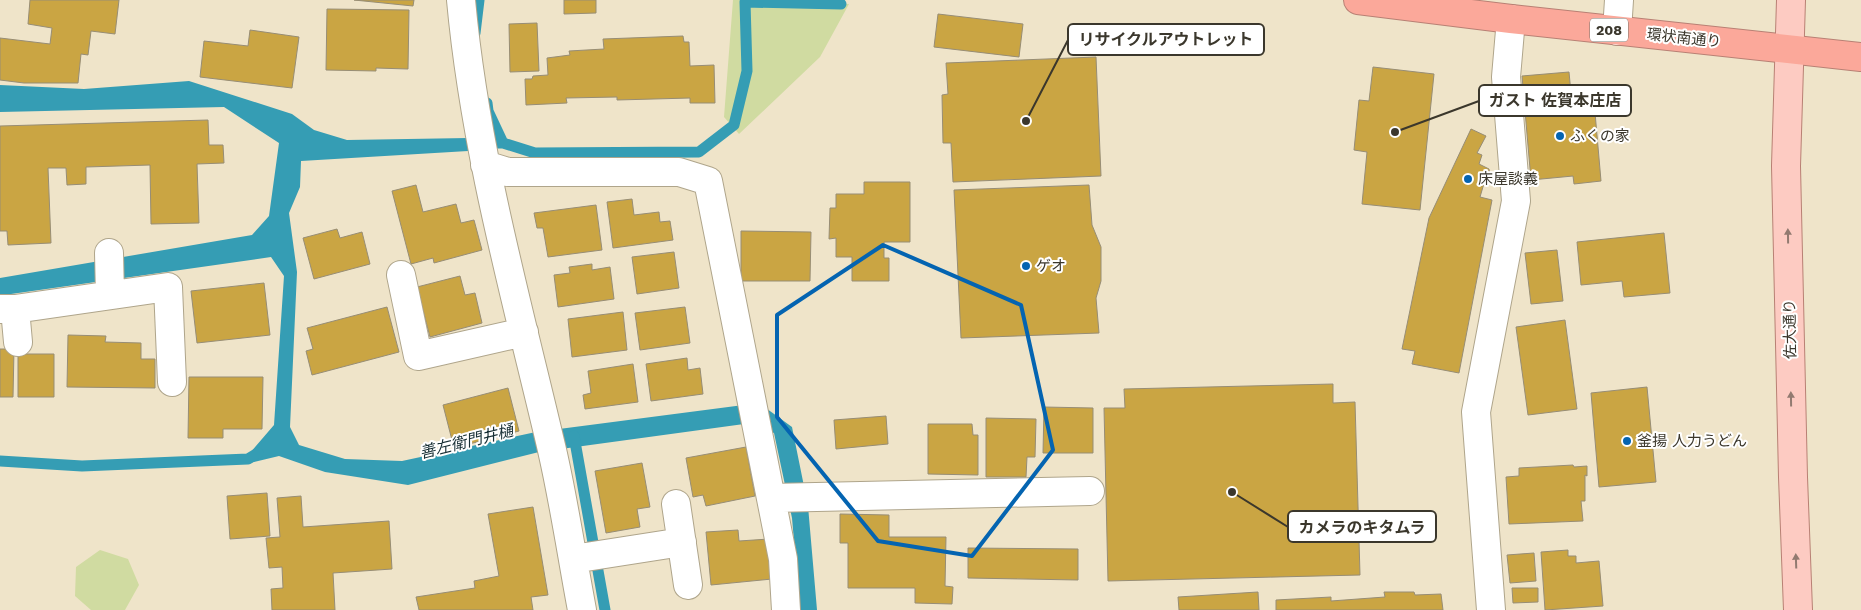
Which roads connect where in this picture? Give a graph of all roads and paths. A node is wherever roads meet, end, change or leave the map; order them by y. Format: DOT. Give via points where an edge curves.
graph roads {
  1 [pos="461,0"];
  2 [pos="1358,0"];
  3 [pos="1620,0"];
  4 [pos="1791,0"];
  5 [pos="1511,20"];
  6 [pos="1617,31"];
  7 [pos="1789,49"];
  8 [pos="1861,57"];
  9 [pos="483,152"];
  10 [pos="109,253"];
  11 [pos="400,275"];
  12 [pos="110,295"];
  13 [pos="8,309"];
  14 [pos="524,332"];
  15 [pos="18,342"];
  16 [pos="172,382"];
  17 [pos="1090,491"];
  18 [pos="776,498"];
  19 [pos="676,504"];
  20 [pos="682,542"];
  21 [pos="572,559"];
  22 [pos="688,585"];
  23 [pos="582,610"];
  24 [pos="786,610"];
  25 [pos="1491,610"];
  26 [pos="1798,610"];
  1 -- 9 [label="street"];
  2 -- 5 [label="highway, 環状南通り / 208"];
  3 -- 6 [label="street"];
  4 -- 7 [label="main road, 佐大通り"];
  5 -- 6 [label="highway, 環状南通り / 208"];
  5 -- 25 [label="street" via="1506,77 1516,201 1476,412"];
  6 -- 7 [label="highway, 環状南通り / 208"];
  7 -- 8 [label="highway, 環状南通り / 208"];
  26 -- 7 [label="main road, 佐大通り, one-way" via="1786,166"];
  9 -- 14 [label="street"];
  9 -- 18 [label="street" via="508,172 679,172 708,181 757,432"];
  10 -- 12 [label="street"];
  11 -- 14 [label="street" via="418,356"];
  12 -- 13 [label="street"];
  12 -- 16 [label="street" via="168,287"];
  13 -- 15 [label="street"];
  14 -- 21 [label="street" via="550,440"];
  17 -- 18 [label="street"];
  18 -- 24 [label="street"];
  19 -- 20 [label="street"];
  20 -- 21 [label="street"];
  20 -- 22 [label="street"];
  21 -- 23 [label="street"];
}
